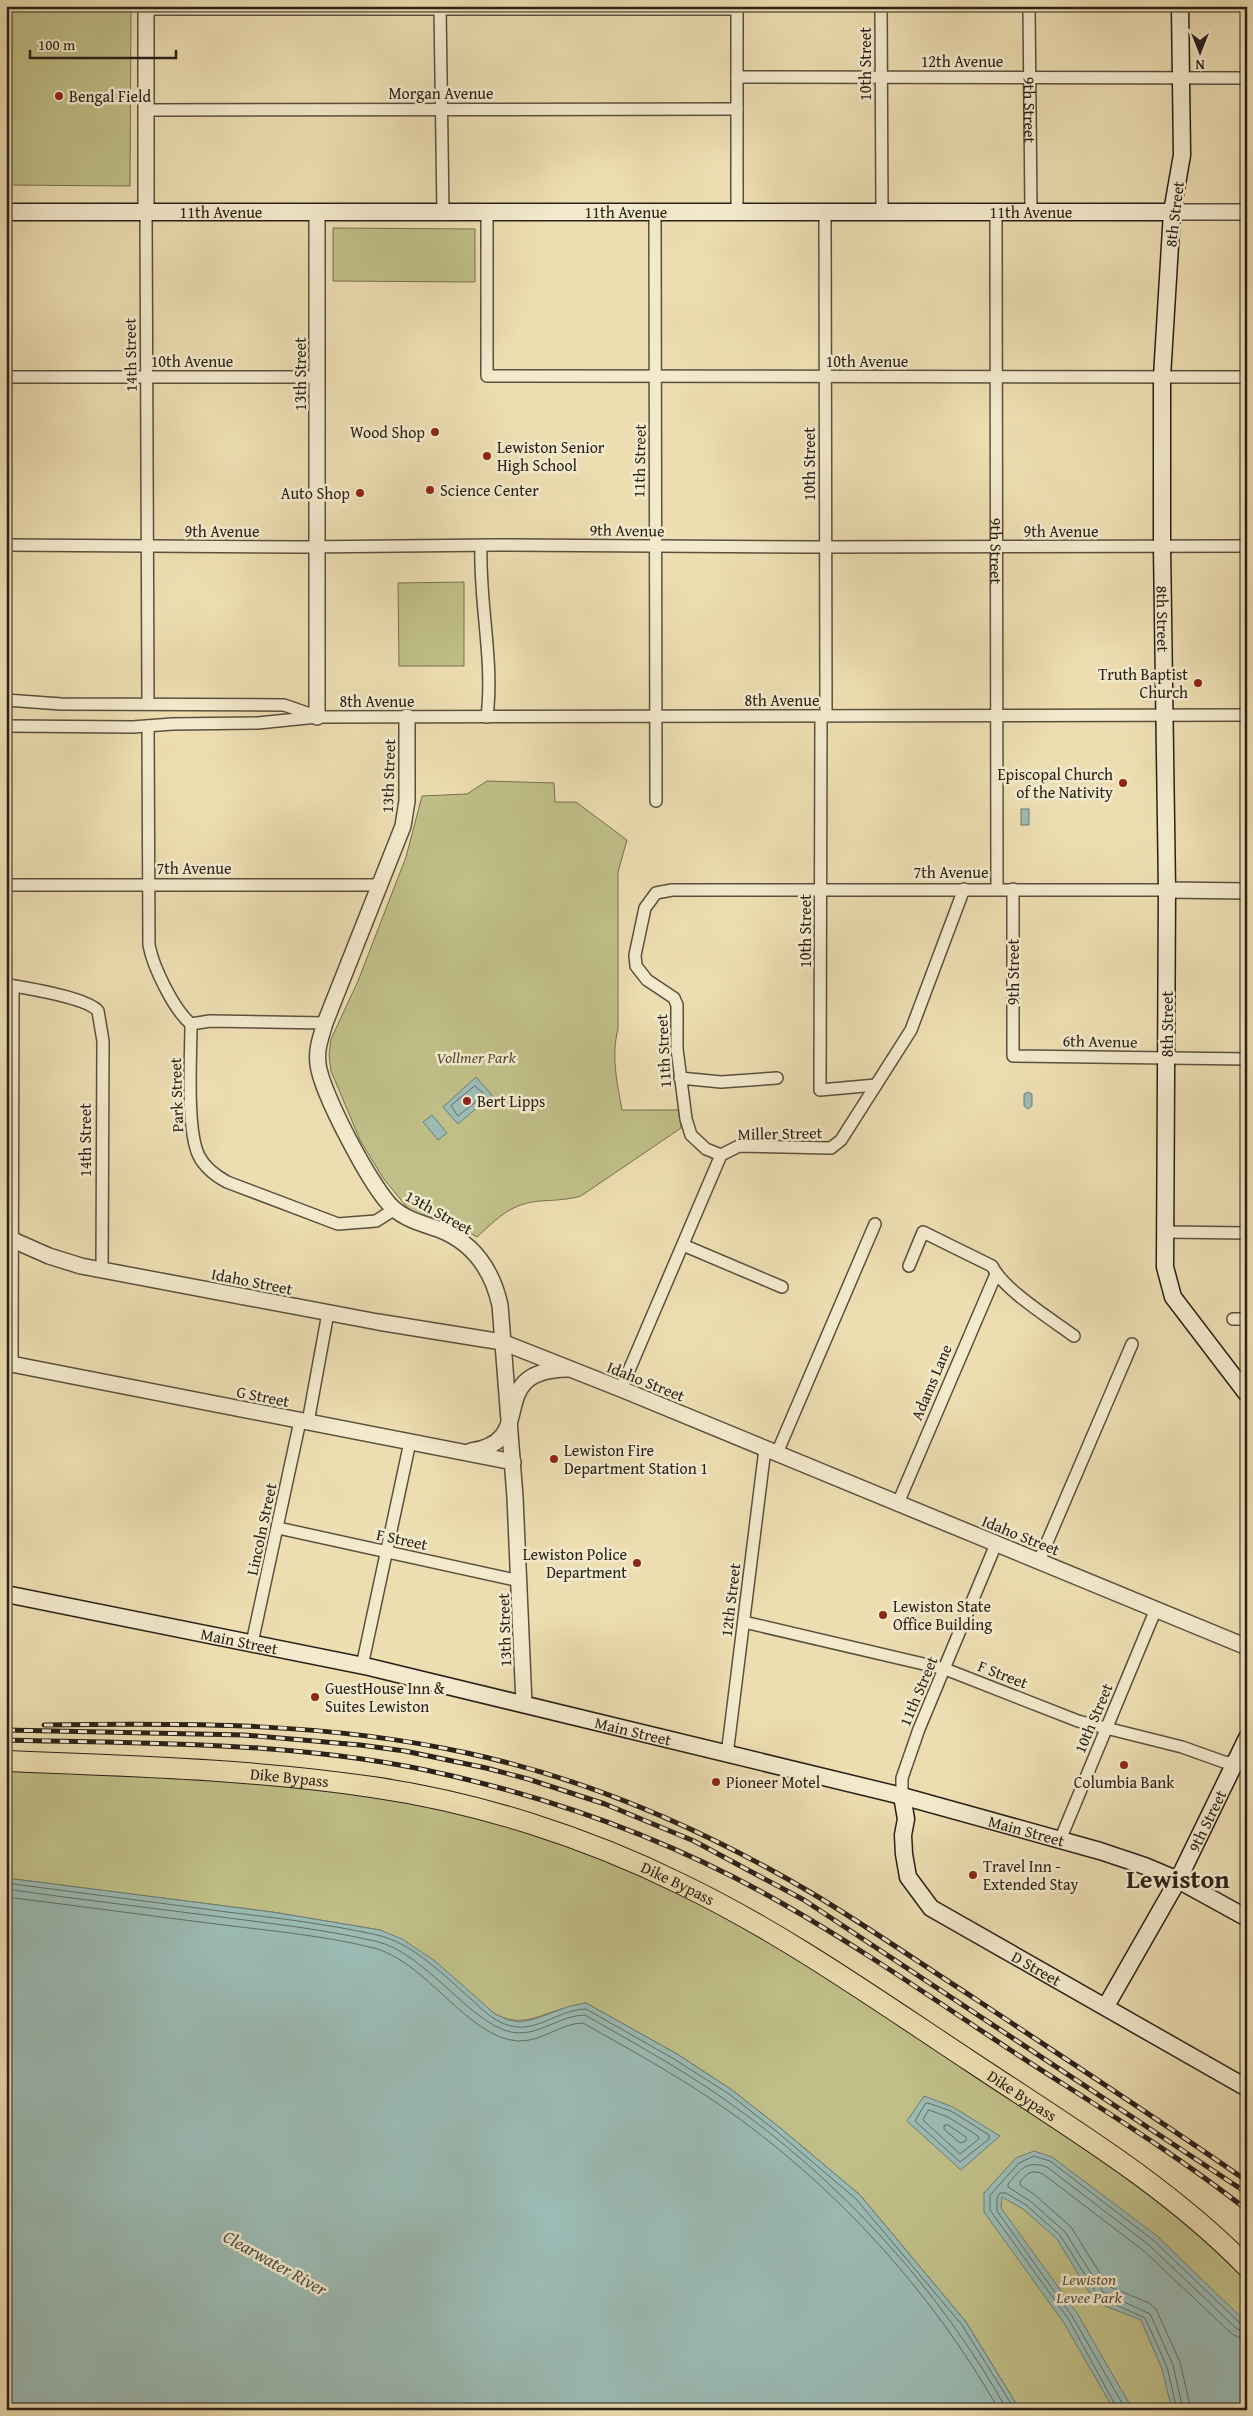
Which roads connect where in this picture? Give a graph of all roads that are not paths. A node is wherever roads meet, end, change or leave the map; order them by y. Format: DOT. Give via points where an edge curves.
graph roads {
  1 [pos="881,6"];
  2 [pos="1029,6"];
  3 [pos="1180,6"];
  4 [pos="146,8"];
  5 [pos="440,8"];
  6 [pos="737,8"];
  7 [pos="737,77"];
  8 [pos="1030,77"];
  9 [pos="881,78"];
  10 [pos="1181,78"];
  11 [pos="1247,78"];
  12 [pos="441,109"];
  13 [pos="737,109"];
  14 [pos="146,110"];
  15 [pos="6,212"];
  16 [pos="146,212"];
  17 [pos="316,212"];
  18 [pos="443,212"];
  19 [pos="487,212"];
  20 [pos="655,212"];
  21 [pos="737,212"];
  22 [pos="825,212"];
  23 [pos="882,212"];
  24 [pos="996,212"];
  25 [pos="1031,212"];
  26 [pos="1172,212"];
  27 [pos="1247,212"];
  28 [pos="6,377"];
  29 [pos="148,377"];
  30 [pos="317,377"];
  31 [pos="656,377"];
  32 [pos="825,377"];
  33 [pos="995,377"];
  34 [pos="1162,377"];
  35 [pos="1247,377"];
  36 [pos="6,545"];
  37 [pos="481,546"];
  38 [pos="654,546"];
  39 [pos="1162,546"];
  40 [pos="1247,546"];
  41 [pos="148,547"];
  42 [pos="318,547"];
  43 [pos="825,547"];
  44 [pos="996,547"];
  45 [pos="6,700"];
  46 [pos="148,704"];
  47 [pos="1164,715"];
  48 [pos="1247,715"];
  49 [pos="656,716"];
  50 [pos="824,716"];
  51 [pos="318,717"];
  52 [pos="407,717"];
  53 [pos="487,717"];
  54 [pos="996,717"];
  55 [pos="6,726"];
  56 [pos="148,726"];
  57 [pos="656,801"];
  58 [pos="6,885"];
  59 [pos="148,885"];
  60 [pos="381,886"];
  61 [pos="821,889"];
  62 [pos="964,889"];
  63 [pos="997,889"];
  64 [pos="1013,889"];
  65 [pos="1167,890"];
  66 [pos="1247,891"];
  67 [pos="656,893"];
  68 [pos="10,985"];
  69 [pos="325,1023"];
  70 [pos="191,1024"];
  71 [pos="1014,1056"];
  72 [pos="1167,1058"];
  73 [pos="1247,1059"];
  74 [pos="680,1078"];
  75 [pos="777,1078"];
  76 [pos="876,1086"];
  77 [pos="721,1154"];
  78 [pos="394,1209"];
  79 [pos="875,1224"];
  80 [pos="1166,1232"];
  81 [pos="1247,1233"];
  82 [pos="9,1238"];
  83 [pos="683,1245"];
  84 [pos="909,1266"];
  85 [pos="102,1270"];
  86 [pos="996,1274"];
  87 [pos="782,1287"];
  88 [pos="328,1313"];
  89 [pos="1233,1319"];
  90 [pos="1247,1319"];
  91 [pos="1074,1336"];
  92 [pos="502,1342"];
  93 [pos="1132,1344"];
  94 [pos="9,1364"];
  95 [pos="570,1369"];
  96 [pos="621,1389"];
  97 [pos="1247,1394"];
  98 [pos="304,1422"];
  99 [pos="510,1425"];
  100 [pos="410,1442"];
  101 [pos="771,1451"];
  102 [pos="464,1452"];
  103 [pos="513,1462"];
  104 [pos="898,1503"];
  105 [pos="278,1528"];
  106 [pos="996,1544"];
  107 [pos="386,1552"];
  108 [pos="1039,1561"];
  109 [pos="520,1582"];
  110 [pos="6,1594"];
  111 [pos="1156,1609"];
  112 [pos="744,1622"];
  113 [pos="252,1643"];
  114 [pos="1247,1647"];
  115 [pos="362,1666"];
  116 [pos="945,1669"];
  117 [pos="524,1704"];
  118 [pos="1107,1730"];
  119 [pos="1247,1738"];
  120 [pos="727,1755"];
  121 [pos="6,1761"];
  122 [pos="1240,1763"];
  123 [pos="878,1791"];
  124 [pos="902,1796"];
  125 [pos="967,1814"];
  126 [pos="905,1827"];
  127 [pos="1060,1840"];
  128 [pos="1178,1880"];
  129 [pos="1247,1918"];
  130 [pos="1106,2006"];
  131 [pos="1247,2088"];
  132 [pos="1247,2267"];
  1 -- 9 [label="street, 10th Street"];
  2 -- 8 [label="street, 9th Street"];
  3 -- 10 [label="main road, 8th Street"];
  4 -- 5 [label="street"];
  4 -- 14 [label="street, 14th Street"];
  5 -- 6 [label="street"];
  5 -- 12 [label="street"];
  6 -- 7 [label="street"];
  7 -- 9 [label="street, 12th Avenue"];
  7 -- 13 [label="street"];
  8 -- 9 [label="street, 12th Avenue"];
  8 -- 10 [label="street, 12th Avenue"];
  8 -- 25 [label="street, 9th Street"];
  9 -- 23 [label="street, 10th Street"];
  10 -- 11 [label="street, 12th Avenue"];
  10 -- 26 [label="main road, 8th Street" via="1182,155"];
  12 -- 13 [label="street, Morgan Avenue"];
  12 -- 14 [label="street, Morgan Avenue"];
  12 -- 18 [label="street"];
  13 -- 21 [label="street"];
  14 -- 16 [label="street, 14th Street"];
  15 -- 16 [label="main road, 11th Avenue"];
  16 -- 17 [label="main road, 11th Avenue"];
  16 -- 29 [label="street, 14th Street"];
  17 -- 18 [label="main road, 11th Avenue"];
  17 -- 30 [label="street, 13th Street"];
  18 -- 19 [label="main road, 11th Avenue"];
  19 -- 20 [label="main road, 11th Avenue"];
  19 -- 31 [label="street, 10th Avenue" via="487,376"];
  20 -- 21 [label="main road, 11th Avenue"];
  20 -- 31 [label="street, 11th Street"];
  21 -- 22 [label="main road, 11th Avenue"];
  22 -- 23 [label="main road, 11th Avenue"];
  22 -- 32 [label="street, 10th Street"];
  23 -- 24 [label="main road, 11th Avenue"];
  24 -- 25 [label="main road, 11th Avenue"];
  24 -- 33 [label="street, 9th Street"];
  25 -- 26 [label="main road, 11th Avenue"];
  26 -- 27 [label="street, 11th Avenue"];
  26 -- 34 [label="main road, 8th Street"];
  28 -- 29 [label="street, 10th Avenue"];
  29 -- 30 [label="street, 10th Avenue"];
  29 -- 41 [label="street, 14th Street"];
  30 -- 42 [label="street, 13th Street"];
  31 -- 32 [label="street, 10th Avenue"];
  31 -- 38 [label="street, 11th Street"];
  32 -- 33 [label="street, 10th Avenue"];
  32 -- 43 [label="street, 10th Street"];
  33 -- 34 [label="street, 10th Avenue"];
  33 -- 44 [label="street, 9th Street"];
  34 -- 35 [label="street, 10th Avenue"];
  34 -- 39 [label="main road, 8th Street"];
  36 -- 41 [label="street, 9th Avenue"];
  37 -- 38 [label="street, 9th Avenue"];
  37 -- 42 [label="street, 9th Avenue"];
  37 -- 53 [label="street" via="487,641"];
  38 -- 43 [label="street, 9th Avenue"];
  38 -- 49 [label="street, 11th Street"];
  39 -- 40 [label="street, 9th Avenue"];
  39 -- 44 [label="street, 9th Avenue"];
  39 -- 47 [label="main road, 8th Street"];
  41 -- 42 [label="street, 9th Avenue"];
  41 -- 46 [label="street, 14th Street"];
  42 -- 51 [label="street, 13th Street"];
  43 -- 44 [label="street, 9th Avenue"];
  43 -- 50 [label="street, 10th Street"];
  44 -- 54 [label="street, 9th Street"];
  45 -- 46 [label="street, 8th Avenue"];
  46 -- 51 [label="street, 8th Avenue" via="284,705"];
  47 -- 48 [label="street, 8th Avenue"];
  47 -- 54 [label="street, 8th Avenue"];
  47 -- 65 [label="main road, 8th Street"];
  49 -- 50 [label="street, 8th Avenue"];
  49 -- 53 [label="street, 8th Avenue"];
  49 -- 57 [label="street, 11th Street"];
  50 -- 54 [label="street, 8th Avenue"];
  50 -- 61 [label="street, 10th Street"];
  51 -- 52 [label="street, 8th Avenue"];
  51 -- 56 [label="street, 8th Avenue" via="271,723"];
  52 -- 53 [label="street, 8th Avenue"];
  52 -- 60 [label="street, 13th Street" via="406,812"];
  54 -- 63 [label="street, 9th Street"];
  55 -- 56 [label="street, 8th Avenue"];
  56 -- 59 [label="street"];
  58 -- 59 [label="street, 7th Avenue"];
  59 -- 60 [label="street, 7th Avenue"];
  59 -- 70 [label="street" via="151,958 184,1018"];
  60 -- 69 [label="street, 13th Street"];
  61 -- 62 [label="street, 7th Avenue"];
  61 -- 67 [label="street, 7th Avenue" via="672,890"];
  61 -- 76 [label="street, 10th Street" via="820,1090"];
  62 -- 63 [label="street, 7th Avenue"];
  62 -- 76 [label="street, Miller Street" via="916,1017"];
  63 -- 64 [label="street, 7th Avenue"];
  64 -- 65 [label="street, 7th Avenue"];
  64 -- 71 [label="street, 9th Street"];
  65 -- 66 [label="street, 7th Avenue"];
  65 -- 72 [label="main road, 8th Street"];
  67 -- 74 [label="street, 11th Street" via="645,908 635,955 636,966 647,980 674,998 677,1005"];
  68 -- 82 [label="street"];
  68 -- 85 [label="street, 14th Street" via="88,1004 98,1011 103,1041"];
  69 -- 70 [label="street" via="210,1021"];
  69 -- 78 [label="street, 13th Street" via="317,1050 319,1073 326,1092 374,1183"];
  70 -- 78 [label="street, Park Street" via="193,1136 202,1162 215,1176 338,1224 376,1221"];
  71 -- 72 [label="street, 6th Avenue"];
  72 -- 73 [label="street, 6th Avenue"];
  72 -- 80 [label="main road, 8th Street"];
  74 -- 75 [label="street" via="721,1082"];
  74 -- 77 [label="street, 11th Street" via="691,1135 706,1149"];
  76 -- 77 [label="street, Miller Street" via="841,1140 831,1148 739,1146"];
  77 -- 83 [label="street, Miller Street"];
  78 -- 92 [label="street, 13th Street" via="455,1237 481,1261 496,1289"];
  79 -- 101 [label="street, 12th Street"];
  80 -- 81 [label="street"];
  80 -- 97 [label="main road, 8th Street" via="1166,1267 1173,1297"];
  82 -- 85 [label="street, Idaho Street" via="62,1261"];
  82 -- 94 [label="street"];
  83 -- 87 [label="street"];
  83 -- 96 [label="street, Miller Street"];
  84 -- 86 [label="street" via="924,1232 984,1261"];
  85 -- 88 [label="street, Idaho Street"];
  86 -- 91 [label="street"];
  86 -- 104 [label="street, Adams Lane"];
  88 -- 92 [label="street, Idaho Street"];
  88 -- 98 [label="street, Lincoln Street"];
  89 -- 90 [label="street"];
  92 -- 95 [label="street, Idaho Street"];
  92 -- 99 [label="street, 13th Street"];
  93 -- 108 [label="street"];
  94 -- 98 [label="street, G Street"];
  95 -- 96 [label="street, Idaho Street"];
  95 -- 99 [label="street" via="542,1372 529,1378 514,1399"];
  96 -- 101 [label="street, Idaho Street"];
  98 -- 100 [label="street, G Street"];
  98 -- 105 [label="street, Lincoln Street"];
  99 -- 102 [label="street" via="494,1445"];
  99 -- 103 [label="street, 13th Street"];
  100 -- 102 [label="street, G Street"];
  100 -- 107 [label="street"];
  101 -- 104 [label="street, Idaho Street"];
  101 -- 112 [label="street, 12th Street"];
  102 -- 103 [label="street, G Street"];
  103 -- 109 [label="street, 13th Street"];
  104 -- 106 [label="street, Idaho Street"];
  105 -- 107 [label="street, F Street"];
  105 -- 113 [label="street, Lincoln Street"];
  106 -- 108 [label="street, Idaho Street"];
  106 -- 116 [label="street, 11th Street"];
  107 -- 109 [label="street, F Street"];
  107 -- 115 [label="street"];
  108 -- 111 [label="street, Idaho Street"];
  109 -- 117 [label="street, 13th Street"];
  110 -- 113 [label="main road, Main Street"];
  111 -- 114 [label="street, Idaho Street"];
  111 -- 118 [label="street, 10th Street"];
  112 -- 116 [label="street, F Street"];
  112 -- 120 [label="street, 12th Street"];
  113 -- 115 [label="main road, Main Street"];
  115 -- 117 [label="main road, Main Street"];
  116 -- 118 [label="street, F Street"];
  116 -- 124 [label="street, 11th Street" via="902,1778"];
  117 -- 120 [label="main road, Main Street"];
  118 -- 122 [label="street, F Street" via="1182,1747 1224,1762"];
  118 -- 127 [label="street, 10th Street"];
  119 -- 122 [label="main road, 9th Street"];
  120 -- 123 [label="main road, Main Street"];
  121 -- 132 [label="highway, Dike Bypass" via="260,1773 375,1787 470,1808 604,1850 681,1883 739,1913 897,2011 1143,2177 1190,2214"];
  122 -- 128 [label="main road, 9th Street"];
  123 -- 124 [label="main road, Main Street"];
  123 -- 126 [label="main road"];
  124 -- 125 [label="main road, Main Street"];
  124 -- 126 [label="main road, D Street"];
  125 -- 126 [label="main road" via="922,1812"];
  125 -- 127 [label="main road, Main Street"];
  126 -- 130 [label="main road, D Street" via="908,1877 931,1908"];
  127 -- 128 [label="main road, Main Street"];
  128 -- 129 [label="main road, Main Street"];
  128 -- 130 [label="main road, 9th Street"];
  130 -- 131 [label="main road, D Street"];
}
